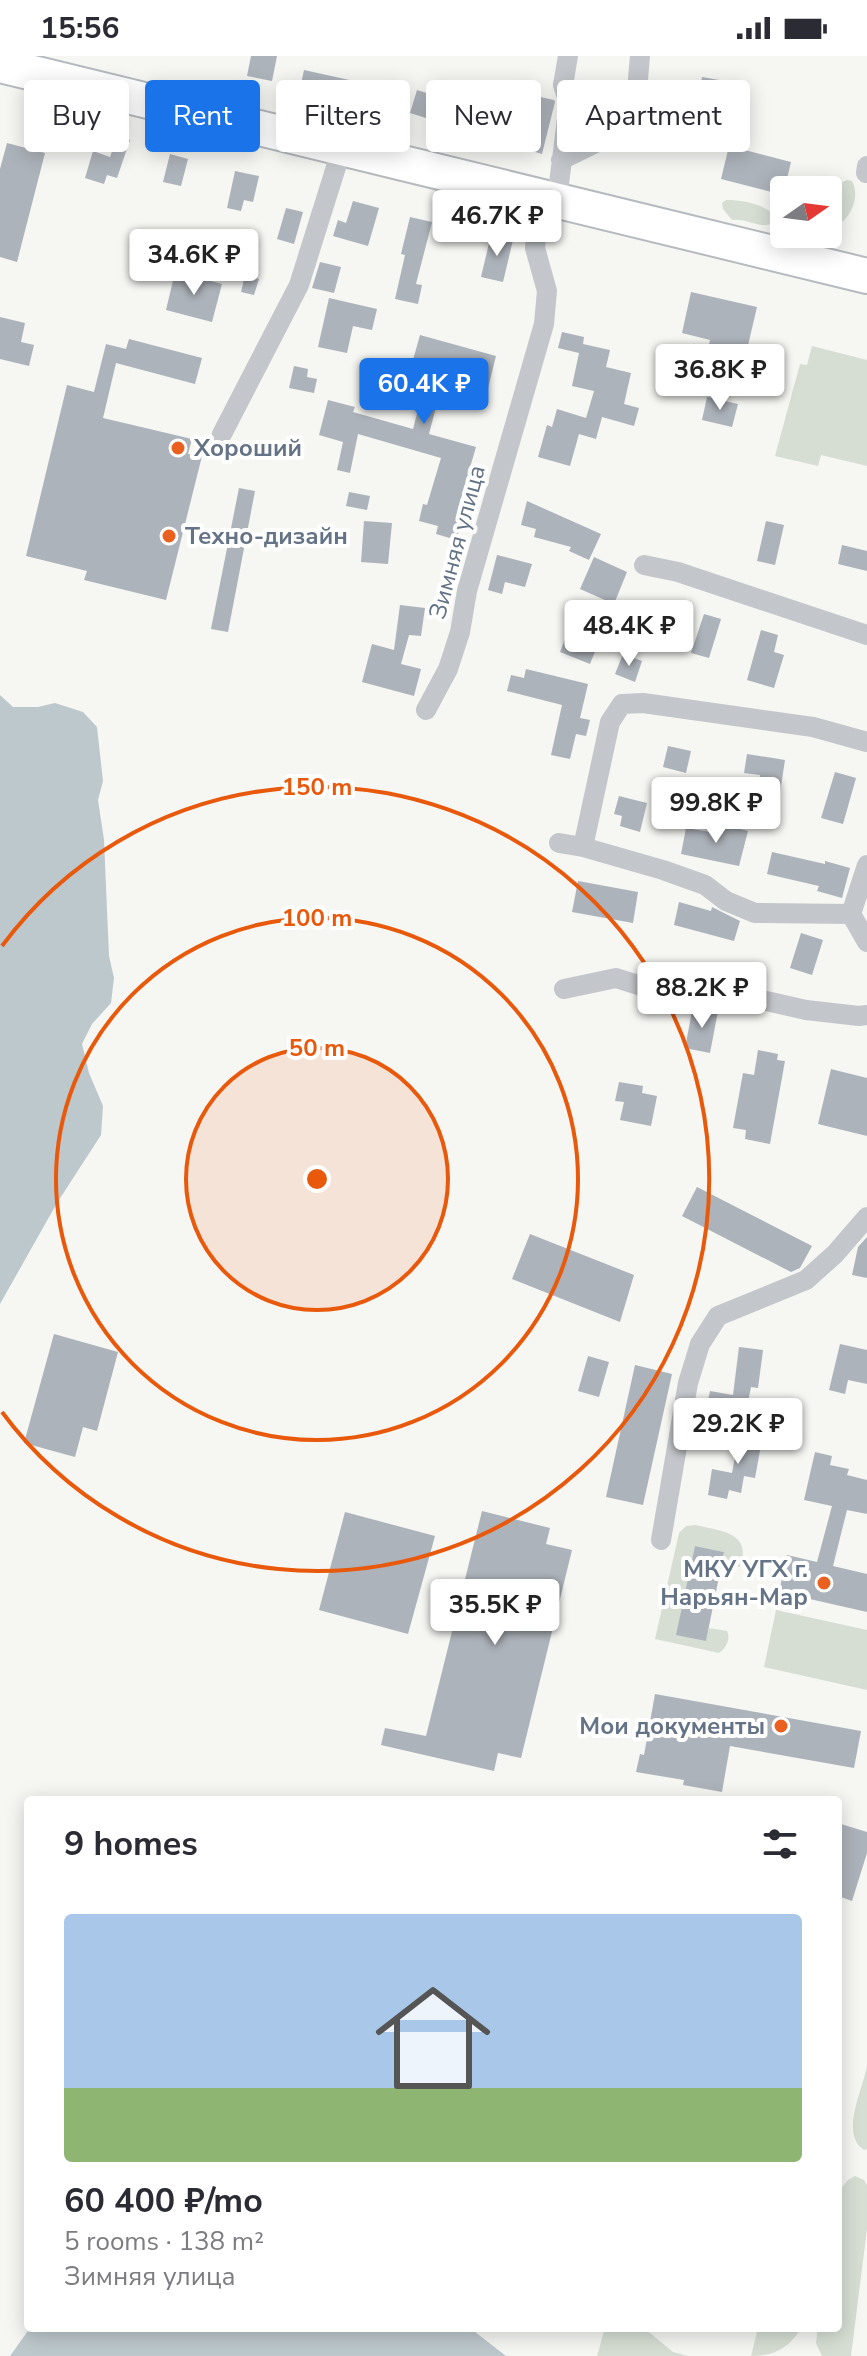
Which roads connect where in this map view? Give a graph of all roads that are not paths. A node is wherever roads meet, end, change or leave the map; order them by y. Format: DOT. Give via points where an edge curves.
graph roads {
  1 [pos="568,56"];
  2 [pos="640,56"];
  3 [pos="0,65"];
  4 [pos="276,132"];
  5 [pos="341,152"];
  6 [pos="358,152"];
  7 [pos="561,160"];
  8 [pos="548,198"];
  9 [pos="867,276"];
  10 [pos="222,434"];
  11 [pos="644,565"];
  12 [pos="867,635"];
  13 [pos="426,710"];
  14 [pos="867,742"];
  15 [pos="559,843"];
  16 [pos="583,847"];
  17 [pos="867,865"];
  18 [pos="851,914"];
  19 [pos="867,942"];
  20 [pos="564,989"];
  21 [pos="867,1015"];
  22 [pos="867,1217"];
  23 [pos="661,1540"];
  1 -- 7 [label="street, Зимняя улица" via="563,85 569,103"];
  2 -- 7 [label="street" via="634,124"];
  3 -- 4 [label="main road"];
  5 -- 10 [label="street" via="299,285"];
  6 -- 8 [label="main road"];
  7 -- 8 [label="street, Зимняя улица"];
  8 -- 9 [label="main road"];
  8 -- 13 [label="street, Зимняя улица" via="535,248 547,291 544,324 467,591 460,632"];
  11 -- 12 [label="street"];
  14 -- 16 [label="street" via="813,727 622,704 610,722"];
  15 -- 16 [label="street"];
  16 -- 18 [label="street" via="705,885 755,913"];
  17 -- 18 [label="street"];
  18 -- 19 [label="street"];
  20 -- 21 [label="street" via="616,978 654,990 709,988 806,1010"];
  22 -- 23 [label="street" via="806,1280 718,1316 712,1325 688,1383"];
}
